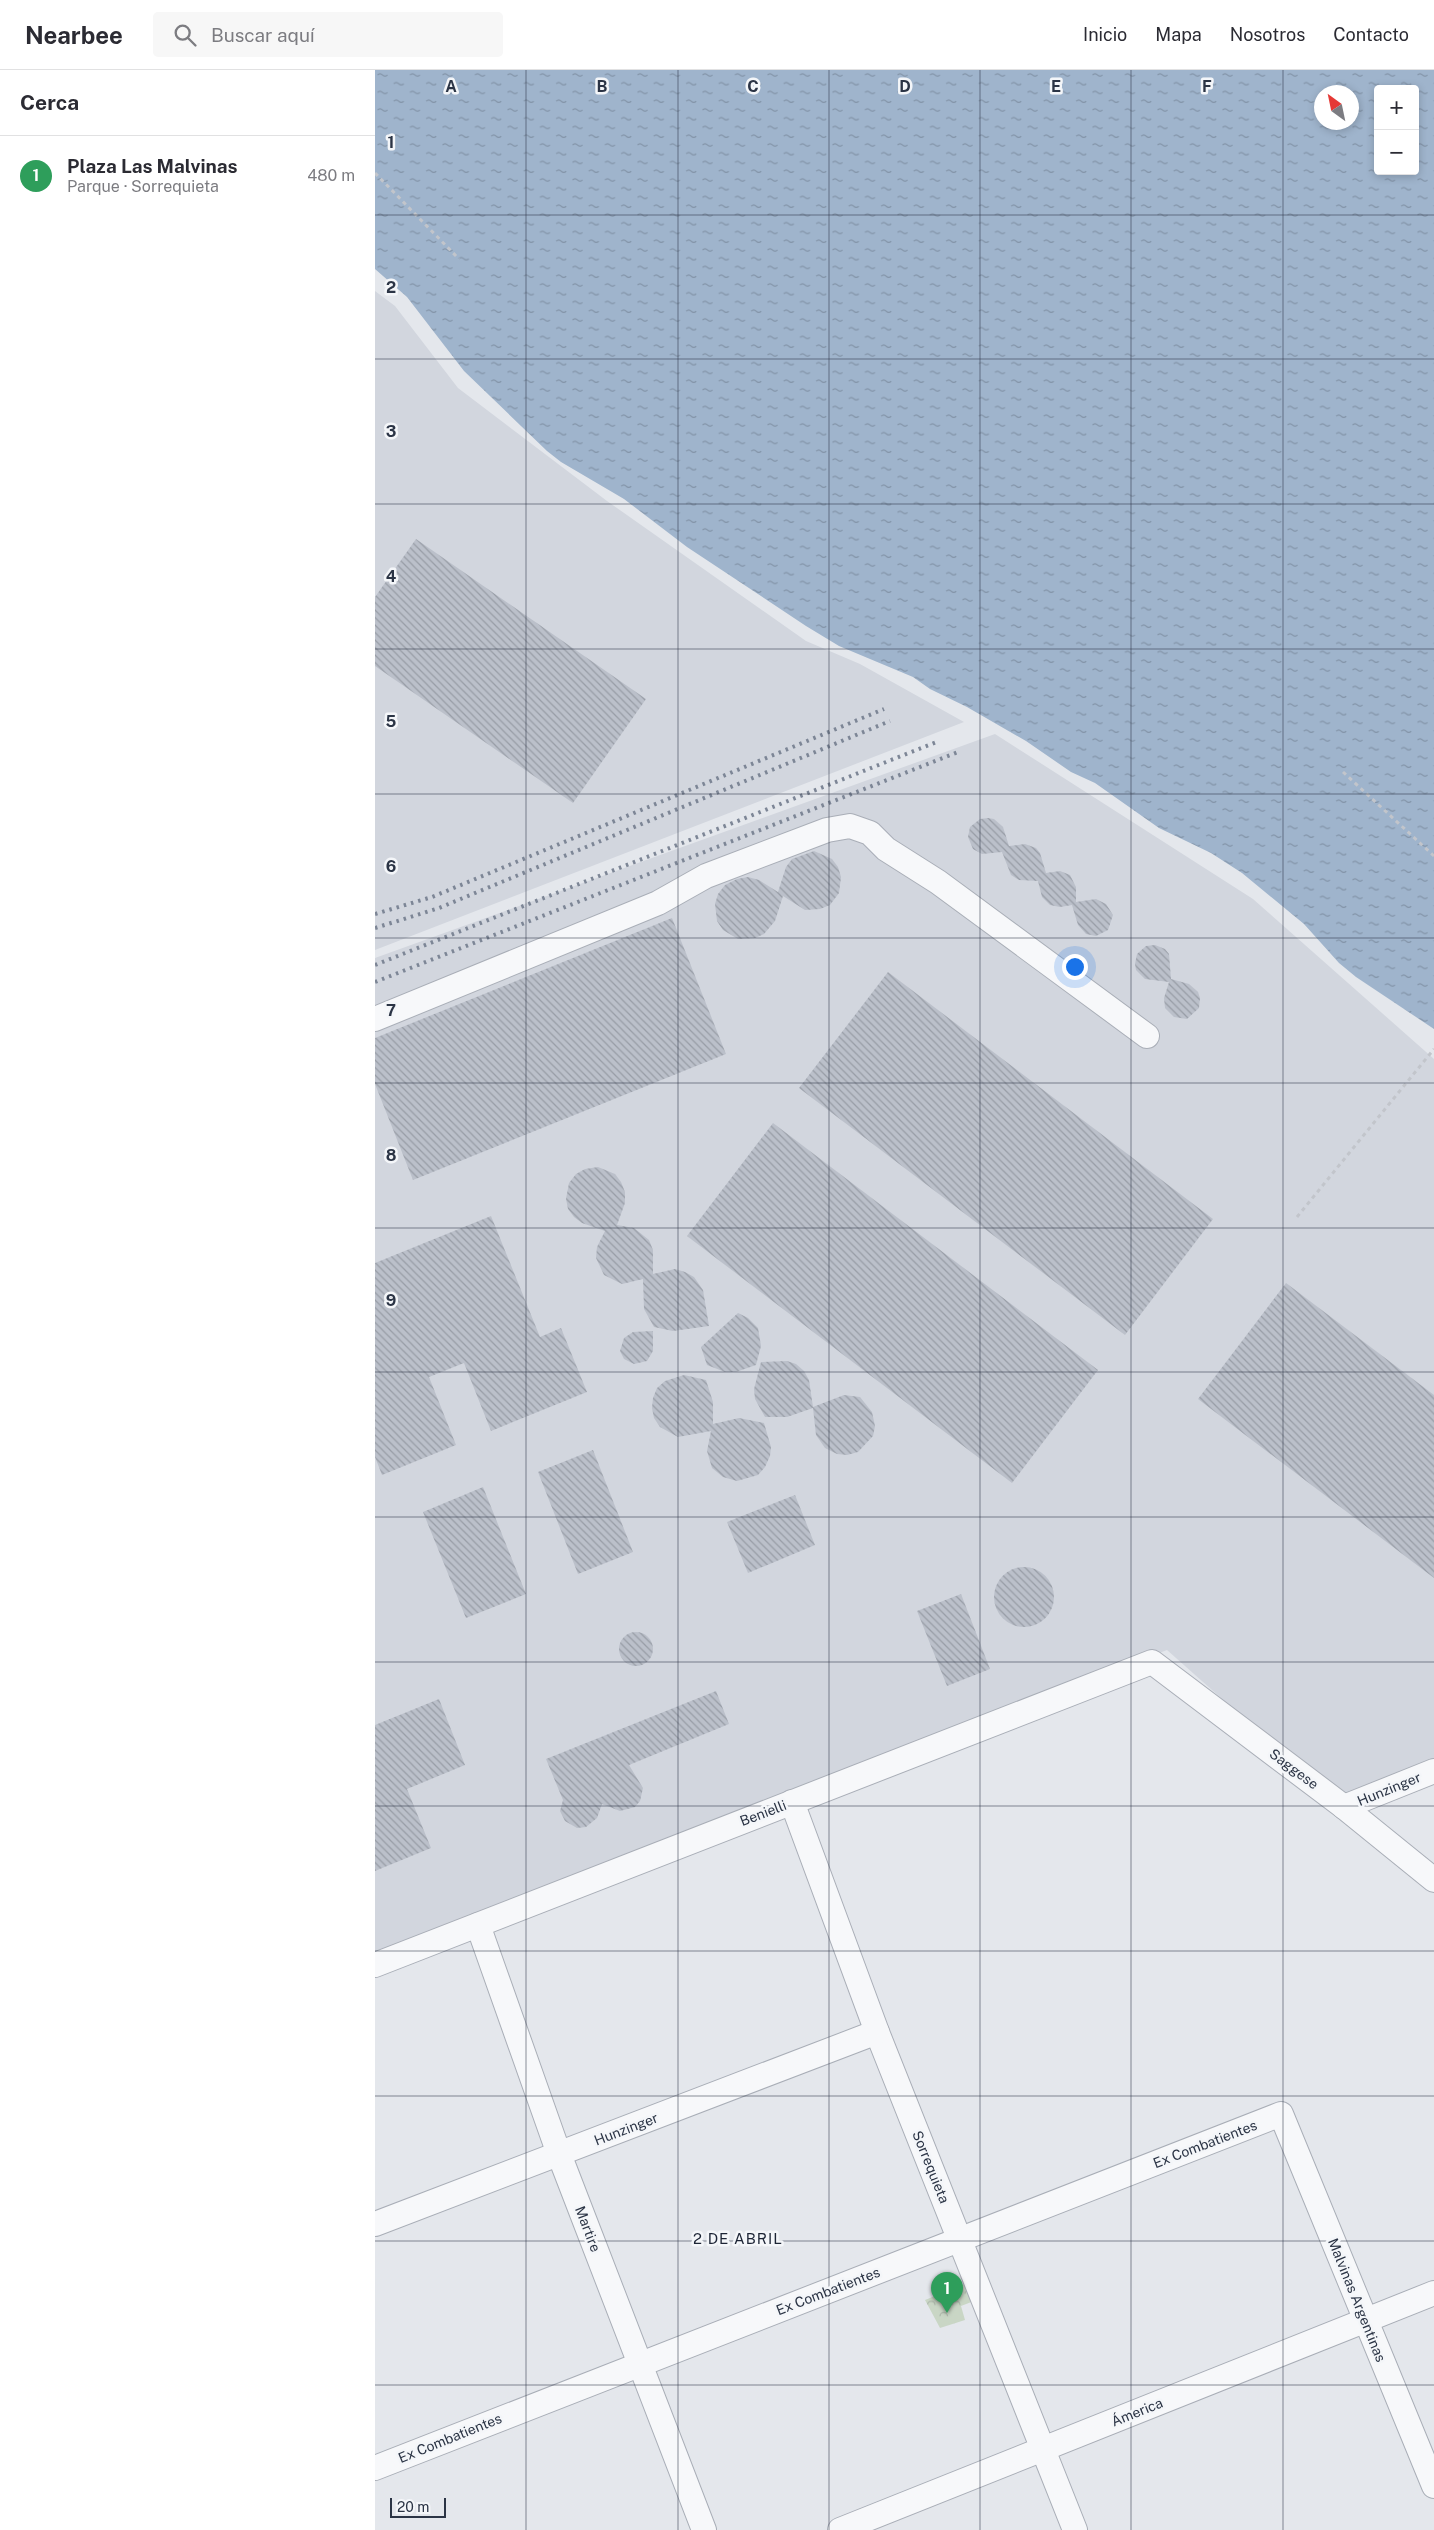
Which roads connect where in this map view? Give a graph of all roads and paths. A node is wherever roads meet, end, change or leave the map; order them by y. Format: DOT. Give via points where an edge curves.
graph roads {
  1 [pos="375,173"];
  2 [pos="459,259"];
  3 [pos="1343,772"];
  4 [pos="1434,856"];
  5 [pos="375,1019"];
  6 [pos="1147,1036"];
  7 [pos="1434,1049"];
  8 [pos="1297,1217"];
  9 [pos="1151,1662"];
  10 [pos="1434,1770"];
  11 [pos="792,1802"];
  12 [pos="1344,1807"];
  13 [pos="1434,1880"];
  14 [pos="478,1925"];
  15 [pos="375,1965"];
  16 [pos="877,2032"];
  17 [pos="1281,2114"];
  18 [pos="559,2154"];
  19 [pos="375,2224"];
  20 [pos="960,2241"];
  21 [pos="1434,2293"];
  22 [pos="1365,2321"];
  23 [pos="640,2362"];
  24 [pos="1043,2449"];
  25 [pos="375,2468"];
  26 [pos="1434,2486"];
  27 [pos="704,2530"];
  28 [pos="840,2530"];
  29 [pos="1075,2530"];
  1 -- 2 [label="path"];
  3 -- 4 [label="path"];
  5 -- 6 [label="street" via="658,903 706,876 827,830 850,826 870,833 886,848 938,882"];
  7 -- 8 [label="path"];
  9 -- 11 [label="street, Benielli"];
  9 -- 12 [label="street, Saggese"];
  10 -- 12 [label="street, Hunzinger"];
  11 -- 14 [label="street, Benielli"];
  11 -- 16 [label="street, Sorrequieta"];
  12 -- 13 [label="street, Saggese"];
  14 -- 15 [label="street, Benielli"];
  14 -- 18 [label="street, Martire"];
  16 -- 18 [label="street, Hunzinger"];
  16 -- 20 [label="street, Sorrequieta"];
  17 -- 20 [label="street, Ex Combatientes"];
  17 -- 22 [label="street, Malvinas Argentinas"];
  18 -- 19 [label="street, Hunzinger"];
  18 -- 23 [label="street, Martire"];
  20 -- 23 [label="street, Ex Combatientes"];
  20 -- 24 [label="street, Sorrequieta"];
  21 -- 22 [label="street, Ámerica"];
  22 -- 24 [label="street, Ámerica"];
  22 -- 26 [label="street, Malvinas Argentinas"];
  23 -- 25 [label="street, Ex Combatientes"];
  23 -- 27 [label="street, Martire"];
  24 -- 28 [label="street, Ámerica"];
  24 -- 29 [label="street, Sorrequieta"];
}
